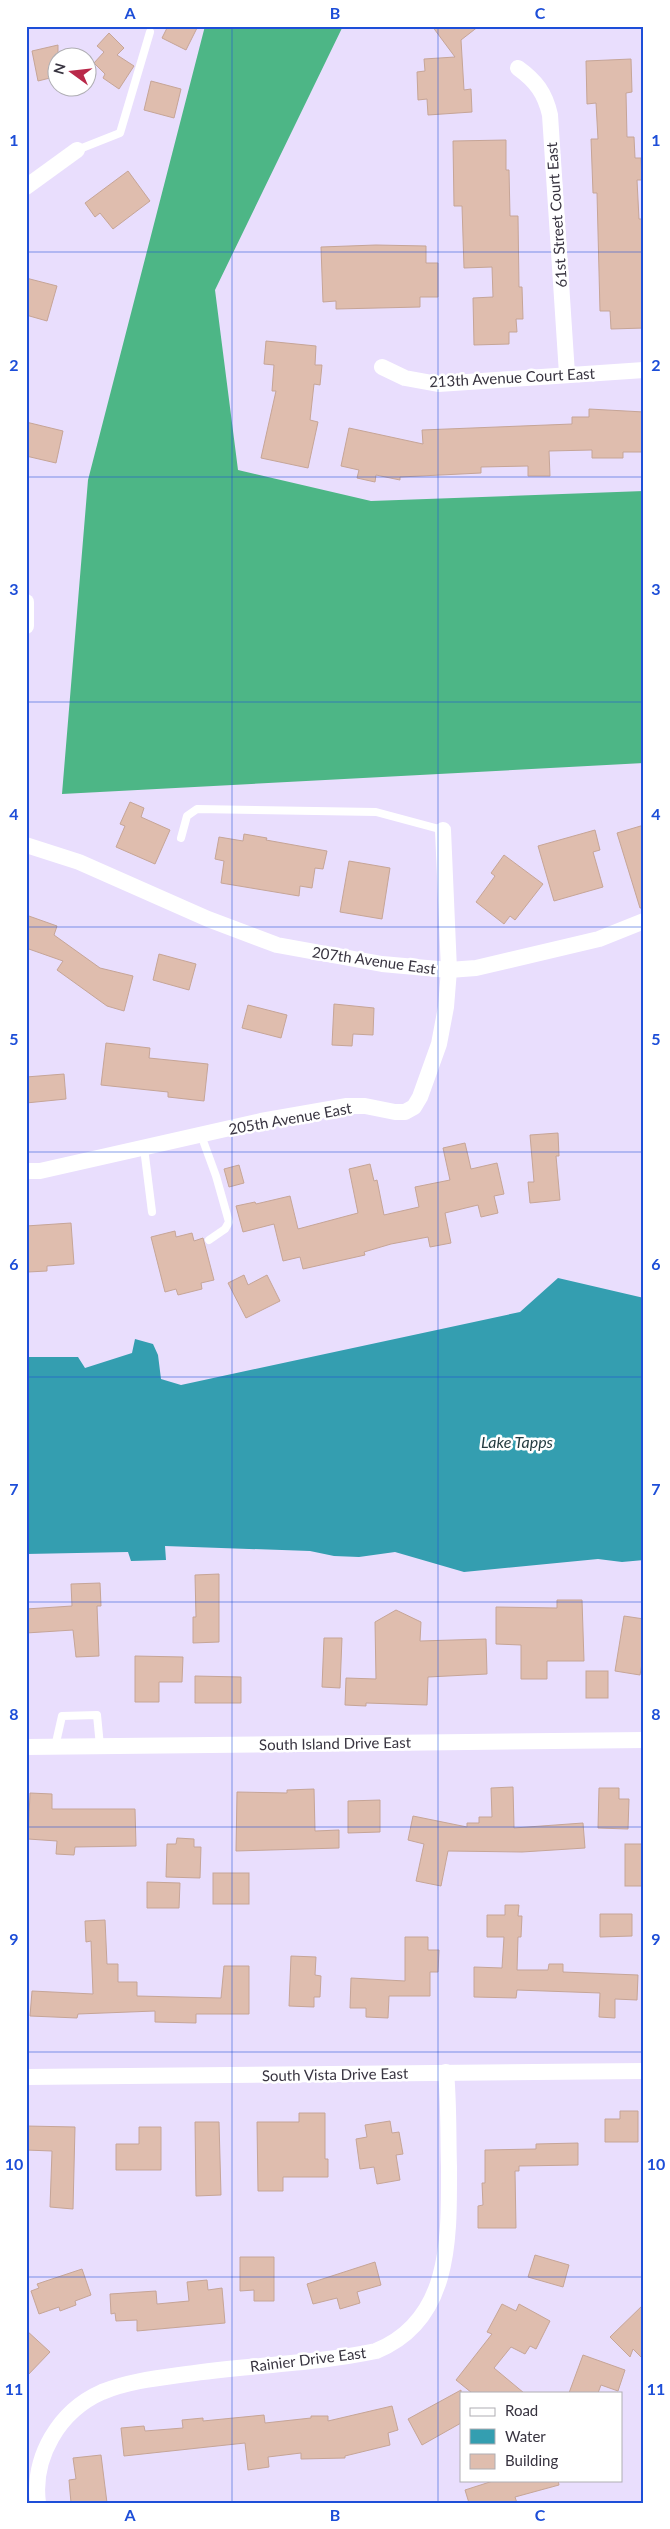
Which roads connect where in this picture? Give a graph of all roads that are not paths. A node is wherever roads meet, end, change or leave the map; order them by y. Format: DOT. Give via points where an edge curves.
graph roads {
  1 [pos="150,32"];
  2 [pos="518,68"];
  3 [pos="77,150"];
  4 [pos="26,187"];
  5 [pos="382,367"];
  6 [pos="644,370"];
  7 [pos="567,374"];
  8 [pos="26,602"];
  9 [pos="26,626"];
  10 [pos="443,830"];
  11 [pos="181,838"];
  12 [pos="26,845"];
  13 [pos="644,921"];
  14 [pos="449,970"];
  15 [pos="201,1135"];
  16 [pos="144,1148"];
  17 [pos="26,1170"];
  18 [pos="152,1212"];
  19 [pos="209,1240"];
  20 [pos="644,1740"];
  21 [pos="100,1746"];
  22 [pos="26,1747"];
  23 [pos="55,1747"];
  24 [pos="644,2071"];
  25 [pos="446,2072"];
  26 [pos="26,2077"];
  27 [pos="38,2503"];
  1 -- 3 [label="lane" via="120,133"];
  2 -- 7 [label="street, 61st Street Court East" via="540,88 546,97 550,115"];
  3 -- 4 [label="street"];
  5 -- 7 [label="street, 213th Avenue Court East" via="405,378 438,384"];
  6 -- 7 [label="street, 213th Avenue Court East"];
  8 -- 9 [label="street"];
  10 -- 11 [label="lane" via="376,812 198,809 187,816"];
  10 -- 14 [label="street"];
  12 -- 14 [label="street, 207th Avenue East" via="79,862 208,919 277,945 345,959"];
  13 -- 14 [label="street, 207th Avenue East" via="599,939 476,968"];
  14 -- 15 [label="street, 205th Avenue East" via="439,1044 414,1107 405,1112 395,1112 347,1106"];
  15 -- 16 [label="street, 205th Avenue East"];
  15 -- 19 [label="lane" via="229,1222 225,1230"];
  16 -- 17 [label="street, 205th Avenue East" via="40,1171"];
  16 -- 18 [label="lane"];
  20 -- 21 [label="street, South Island Drive East"];
  21 -- 23 [label="street, South Island Drive East"];
  21 -- 23 [label="lane" via="97,1715 62,1716"];
  22 -- 23 [label="street, South Island Drive East"];
  24 -- 25 [label="street, South Vista Drive East"];
  25 -- 26 [label="street, South Vista Drive East"];
  25 -- 27 [label="street, Rainier Drive East" via="448,2238 437,2289 417,2323 390,2345 376,2351 148,2379 101,2393 70,2414 46,2445 38,2472"];
}
